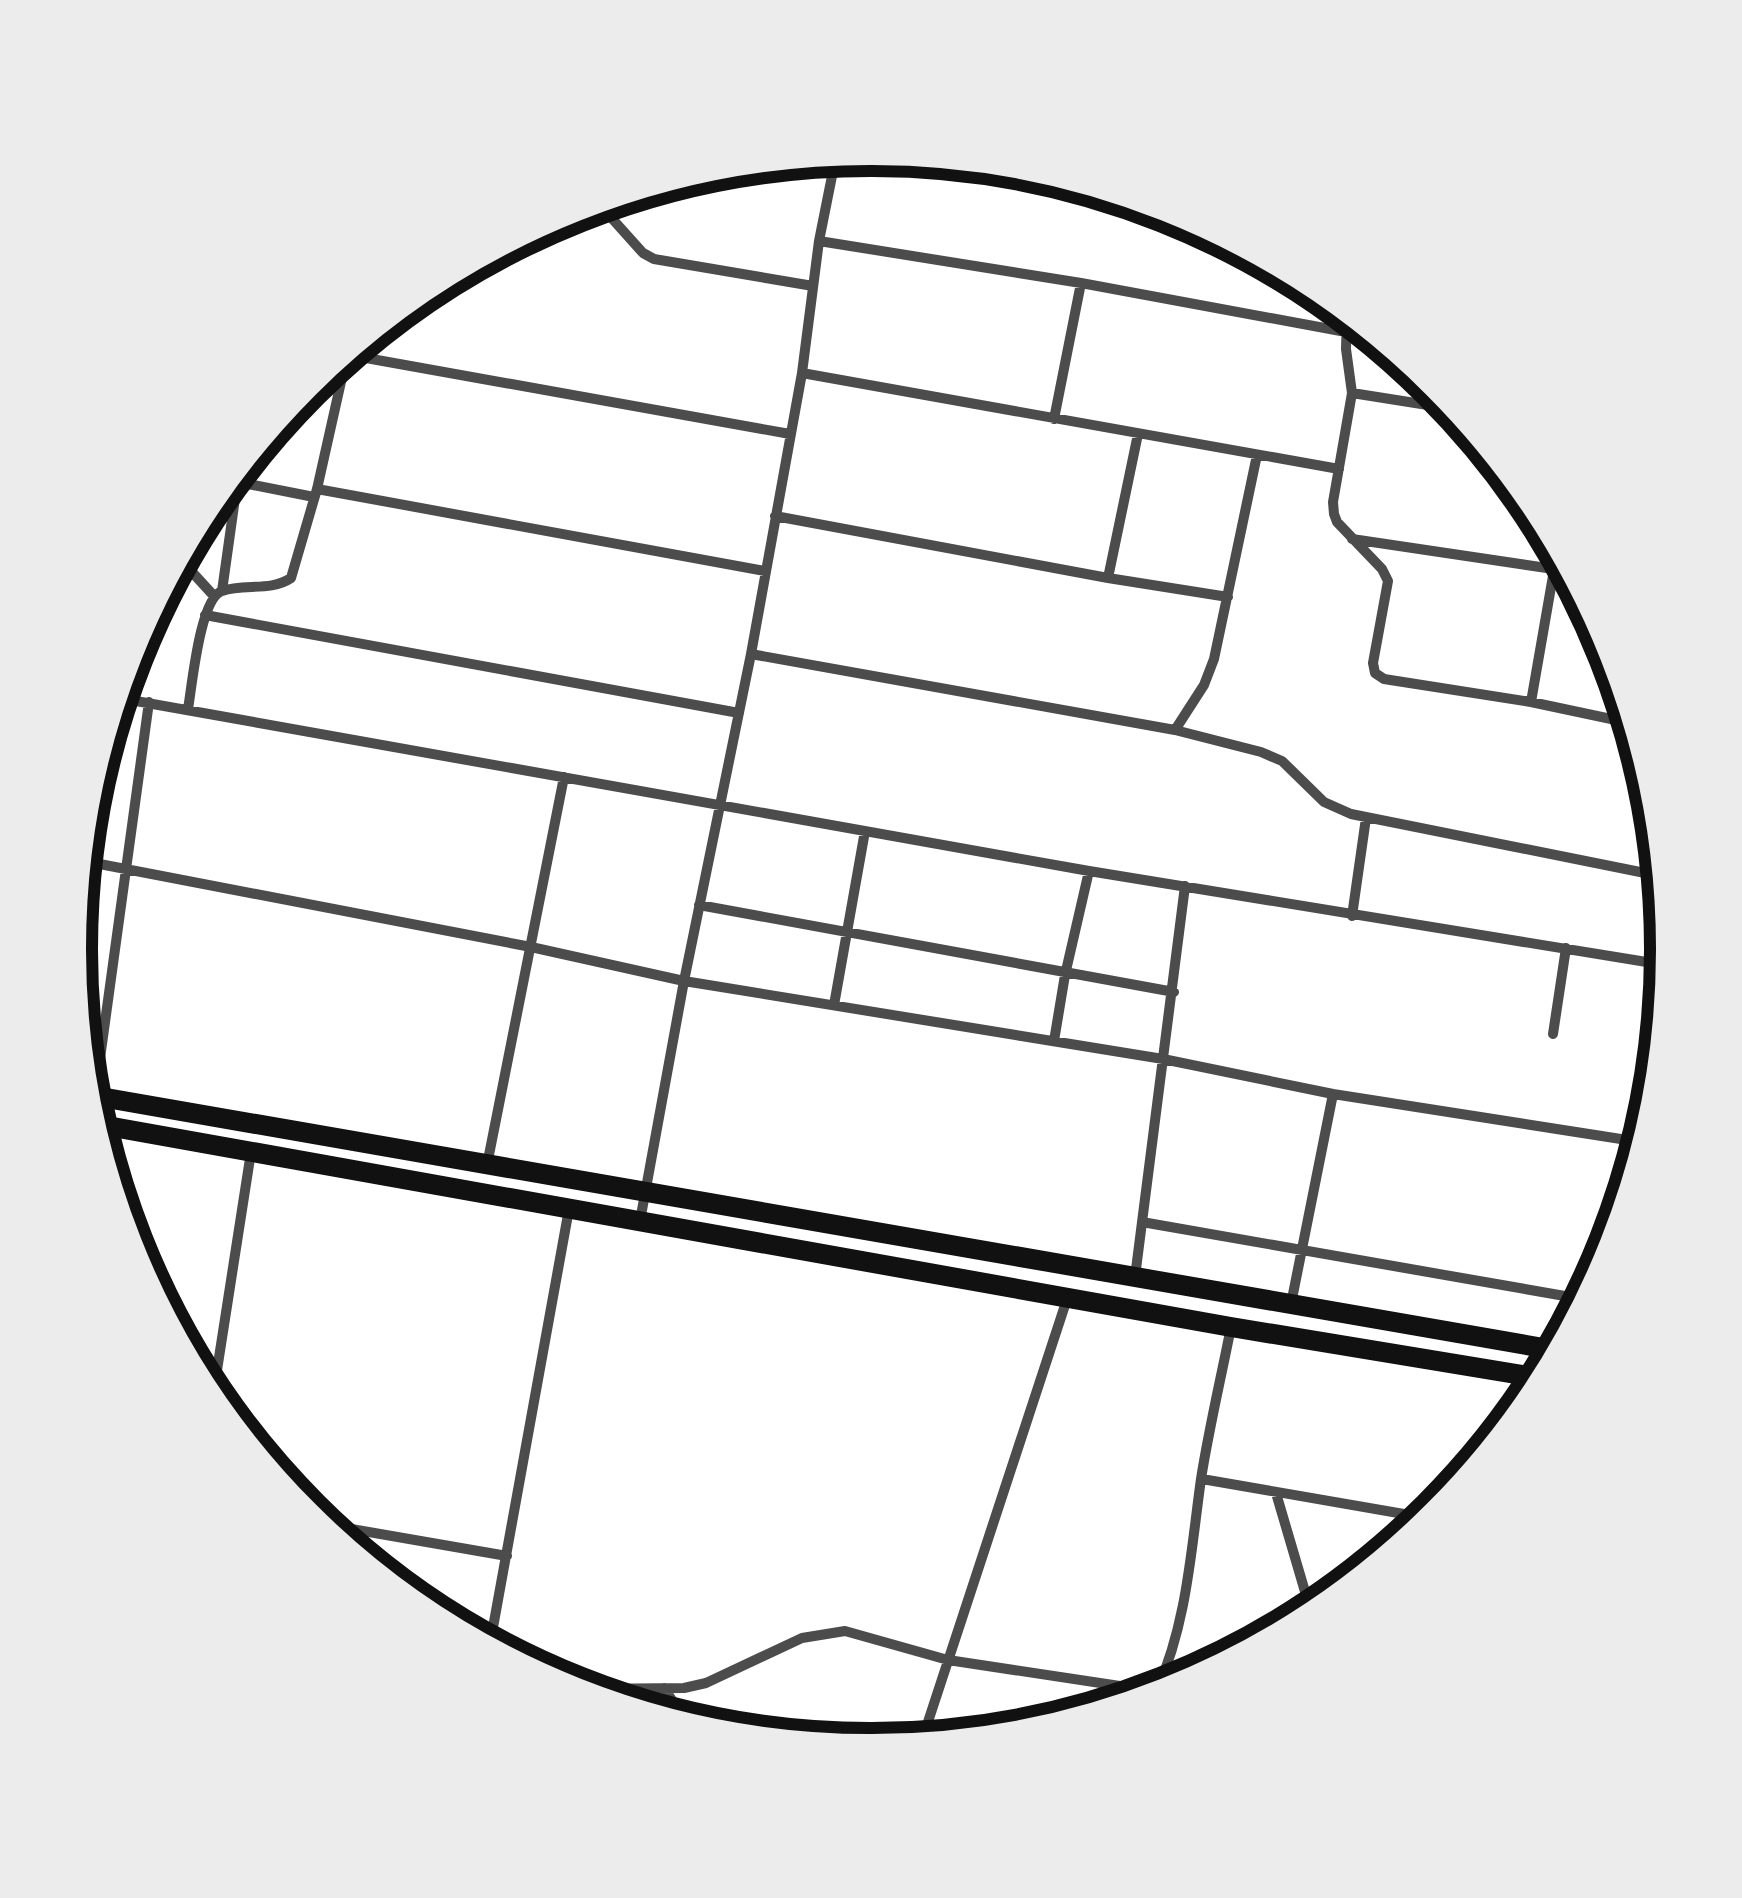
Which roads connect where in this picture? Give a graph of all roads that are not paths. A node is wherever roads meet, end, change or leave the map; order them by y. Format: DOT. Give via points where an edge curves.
graph roads {
  1 [pos="833,172"];
  2 [pos="610,216"];
  3 [pos="819,241"];
  4 [pos="1081,282"];
  5 [pos="813,286"];
  6 [pos="1346,332"];
  7 [pos="366,358"];
  8 [pos="802,373"];
  9 [pos="343,378"];
  10 [pos="1352,393"];
  11 [pos="1427,406"];
  12 [pos="1054,419"];
  13 [pos="790,434"];
  14 [pos="1138,434"];
  15 [pos="1256,454"];
  16 [pos="1338,469"];
  17 [pos="250,479"];
  18 [pos="316,493"];
  19 [pos="235,501"];
  20 [pos="776,516"];
  21 [pos="1352,539"];
  22 [pos="1550,569"];
  23 [pos="192,570"];
  24 [pos="765,571"];
  25 [pos="1553,575"];
  26 [pos="1108,578"];
  27 [pos="218,594"];
  28 [pos="1228,597"];
  29 [pos="205,615"];
  30 [pos="751,654"];
  31 [pos="134,700"];
  32 [pos="149,702"];
  33 [pos="1531,702"];
  34 [pos="188,709"];
  35 [pos="738,713"];
  36 [pos="1614,720"];
  37 [pos="1175,730"];
  38 [pos="564,777"];
  39 [pos="719,805"];
  40 [pos="1366,818"];
  41 [pos="865,832"];
  42 [pos="97,863"];
  43 [pos="128,868"];
  44 [pos="1089,871"];
  45 [pos="1646,873"];
  46 [pos="1185,886"];
  47 [pos="699,904"];
  48 [pos="1352,916"];
  49 [pos="846,932"];
  50 [pos="531,947"];
  51 [pos="1566,948"];
  52 [pos="1649,962"];
  53 [pos="1065,974"];
  54 [pos="684,980"];
  55 [pos="1174,992"];
  56 [pos="834,1005"];
  57 [pos="1553,1034"];
  58 [pos="1054,1041"];
  59 [pos="99,1051"];
  60 [pos="1163,1060"];
  61 [pos="1333,1094"];
  62 [pos="107,1099"];
  63 [pos="113,1126"];
  64 [pos="1626,1140"];
  65 [pos="252,1152"];
  66 [pos="487,1166"];
  67 [pos="645,1194"];
  68 [pos="569,1209"];
  69 [pos="640,1221"];
  70 [pos="1142,1222"];
  71 [pos="1302,1248"];
  72 [pos="1135,1278"];
  73 [pos="1068,1296"];
  74 [pos="1567,1296"];
  75 [pos="1291,1305"];
  76 [pos="1231,1327"];
  77 [pos="1539,1347"];
  78 [pos="218,1372"];
  79 [pos="1522,1375"];
  80 [pos="1202,1479"];
  81 [pos="1276,1493"];
  82 [pos="1405,1514"];
  83 [pos="353,1529"];
  84 [pos="506,1556"];
  85 [pos="1306,1595"];
  86 [pos="493,1629"];
  87 [pos="948,1660"];
  88 [pos="1166,1669"];
  89 [pos="1121,1686"];
  90 [pos="629,1688"];
  91 [pos="664,1688"];
  92 [pos="673,1702"];
  93 [pos="927,1726"];
  1 -- 3 [label="street"];
  2 -- 5 [label="street" via="654,259"];
  3 -- 4 [label="street"];
  3 -- 5 [label="street"];
  4 -- 6 [label="street"];
  4 -- 12 [label="street"];
  5 -- 8 [label="street"];
  6 -- 10 [label="street"];
  7 -- 13 [label="street"];
  8 -- 12 [label="street"];
  8 -- 13 [label="street"];
  9 -- 18 [label="street"];
  10 -- 11 [label="street"];
  10 -- 16 [label="street"];
  12 -- 14 [label="street"];
  13 -- 20 [label="street"];
  14 -- 15 [label="street"];
  14 -- 26 [label="street"];
  15 -- 16 [label="street"];
  15 -- 28 [label="street"];
  16 -- 21 [label="street" via="1334,514"];
  17 -- 18 [label="street"];
  18 -- 24 [label="street"];
  18 -- 27 [label="street" via="290,578"];
  19 -- 27 [label="street"];
  20 -- 24 [label="street"];
  20 -- 26 [label="street"];
  21 -- 22 [label="street"];
  21 -- 33 [label="street" via="1388,581 1373,664 1379,678"];
  23 -- 27 [label="street"];
  24 -- 30 [label="street"];
  25 -- 33 [label="street"];
  26 -- 28 [label="street"];
  27 -- 29 [label="street"];
  28 -- 37 [label="street" via="1209,674"];
  29 -- 34 [label="street"];
  29 -- 35 [label="street"];
  30 -- 35 [label="street"];
  30 -- 37 [label="street"];
  31 -- 32 [label="street"];
  32 -- 34 [label="street"];
  32 -- 43 [label="street"];
  33 -- 36 [label="street"];
  34 -- 38 [label="street"];
  35 -- 39 [label="street"];
  37 -- 40 [label="street" via="1273,756 1336,810"];
  38 -- 39 [label="street"];
  38 -- 50 [label="street"];
  39 -- 41 [label="street"];
  39 -- 47 [label="street"];
  40 -- 45 [label="street"];
  40 -- 48 [label="street"];
  41 -- 44 [label="street"];
  41 -- 49 [label="street"];
  42 -- 43 [label="street"];
  43 -- 50 [label="street"];
  43 -- 59 [label="street"];
  44 -- 46 [label="street"];
  44 -- 53 [label="street"];
  46 -- 48 [label="street"];
  46 -- 55 [label="street"];
  47 -- 49 [label="street"];
  47 -- 54 [label="street"];
  48 -- 51 [label="street"];
  49 -- 53 [label="street"];
  49 -- 56 [label="street"];
  50 -- 54 [label="street"];
  50 -- 66 [label="street"];
  51 -- 52 [label="street"];
  51 -- 57 [label="street"];
  53 -- 55 [label="street"];
  53 -- 58 [label="street"];
  54 -- 56 [label="street"];
  54 -- 67 [label="street"];
  55 -- 60 [label="street"];
  56 -- 58 [label="street"];
  58 -- 60 [label="street"];
  60 -- 61 [label="street"];
  60 -- 70 [label="street"];
  61 -- 64 [label="street"];
  61 -- 71 [label="street"];
  62 -- 66 [label="highway"];
  63 -- 65 [label="highway"];
  65 -- 68 [label="highway"];
  65 -- 78 [label="street"];
  66 -- 67 [label="highway"];
  67 -- 69 [label="street"];
  67 -- 72 [label="highway"];
  68 -- 69 [label="highway"];
  68 -- 84 [label="street"];
  69 -- 73 [label="highway"];
  70 -- 71 [label="street"];
  70 -- 72 [label="street"];
  71 -- 74 [label="street"];
  71 -- 75 [label="street"];
  72 -- 75 [label="highway"];
  73 -- 76 [label="highway"];
  73 -- 87 [label="street"];
  75 -- 77 [label="highway"];
  76 -- 79 [label="highway"];
  76 -- 80 [label="street"];
  80 -- 81 [label="street"];
  80 -- 88 [label="street" via="1193,1558"];
  81 -- 82 [label="street"];
  81 -- 85 [label="street"];
  83 -- 84 [label="street"];
  84 -- 86 [label="street"];
  87 -- 89 [label="street"];
  87 -- 91 [label="street" via="845,1632 826,1633 706,1683"];
  87 -- 93 [label="street"];
  90 -- 91 [label="street"];
  91 -- 92 [label="street"];
}
